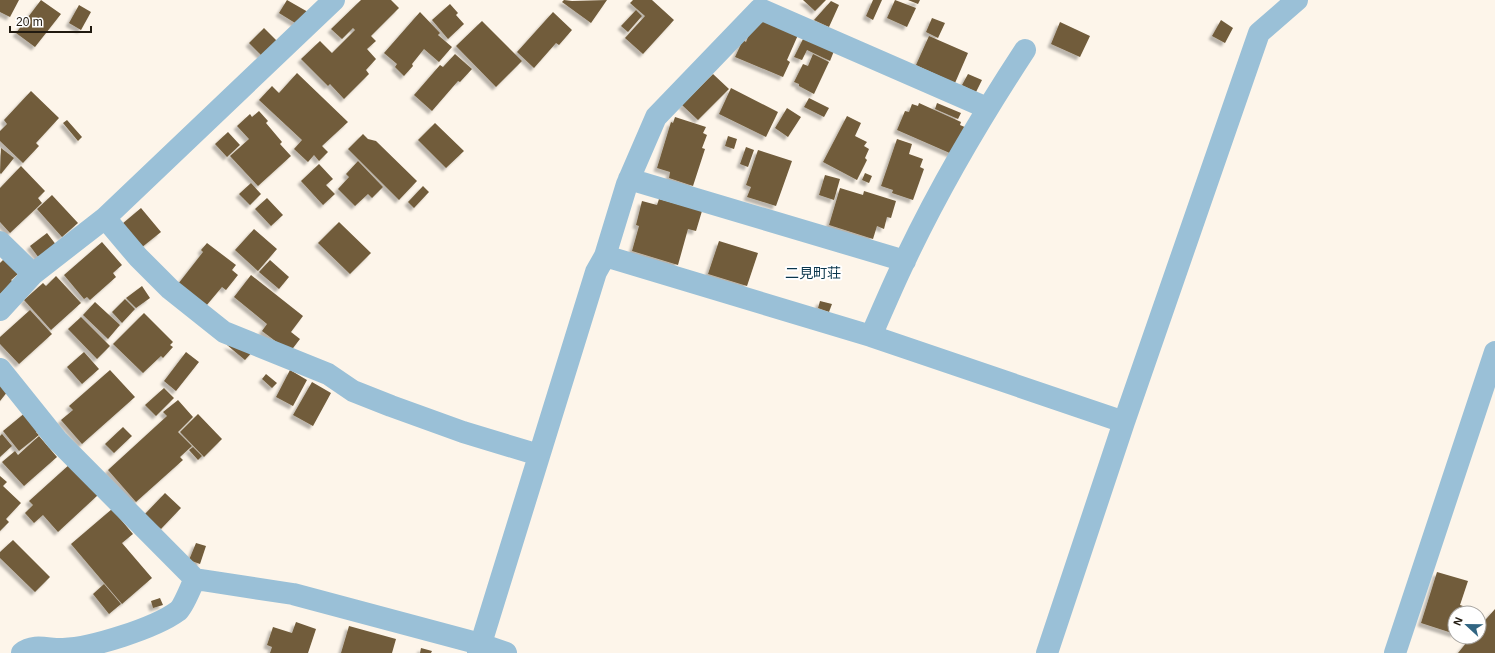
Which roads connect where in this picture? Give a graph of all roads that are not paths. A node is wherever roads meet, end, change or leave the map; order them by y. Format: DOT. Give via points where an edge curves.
graph roads {
  1 [pos="334,0"];
  2 [pos="1297,0"];
  3 [pos="1025,50"];
  4 [pos="987,108"];
  5 [pos="629,179"];
  6 [pos="105,218"];
  7 [pos="0,242"];
  8 [pos="606,256"];
  9 [pos="905,260"];
  10 [pos="33,274"];
  11 [pos="0,310"];
  12 [pos="871,336"];
  13 [pos="1495,352"];
  14 [pos="0,369"];
  15 [pos="1124,422"];
  16 [pos="539,455"];
  17 [pos="195,579"];
  18 [pos="479,648"];
  19 [pos="22,653"];
  20 [pos="506,653"];
  21 [pos="1047,653"];
  22 [pos="1395,653"];
  1 -- 6 [label="street"];
  2 -- 15 [label="street" via="1259,32"];
  3 -- 4 [label="street"];
  4 -- 5 [label="street" via="760,9 656,117"];
  4 -- 9 [label="street"];
  5 -- 8 [label="street"];
  5 -- 9 [label="street"];
  6 -- 10 [label="street"];
  6 -- 16 [label="street" via="170,289 224,332 328,374 353,391 391,406 463,432"];
  7 -- 10 [label="street"];
  8 -- 12 [label="street"];
  8 -- 16 [label="street" via="596,272"];
  9 -- 12 [label="street"];
  10 -- 11 [label="street"];
  12 -- 15 [label="street"];
  13 -- 22 [label="street"];
  14 -- 17 [label="street" via="57,440"];
  15 -- 21 [label="street"];
  16 -- 18 [label="street"];
  17 -- 18 [label="street" via="293,594"];
  17 -- 19 [label="street" via="179,610 144,629 86,647 62,650 43,647"];
  18 -- 20 [label="street"];
}
